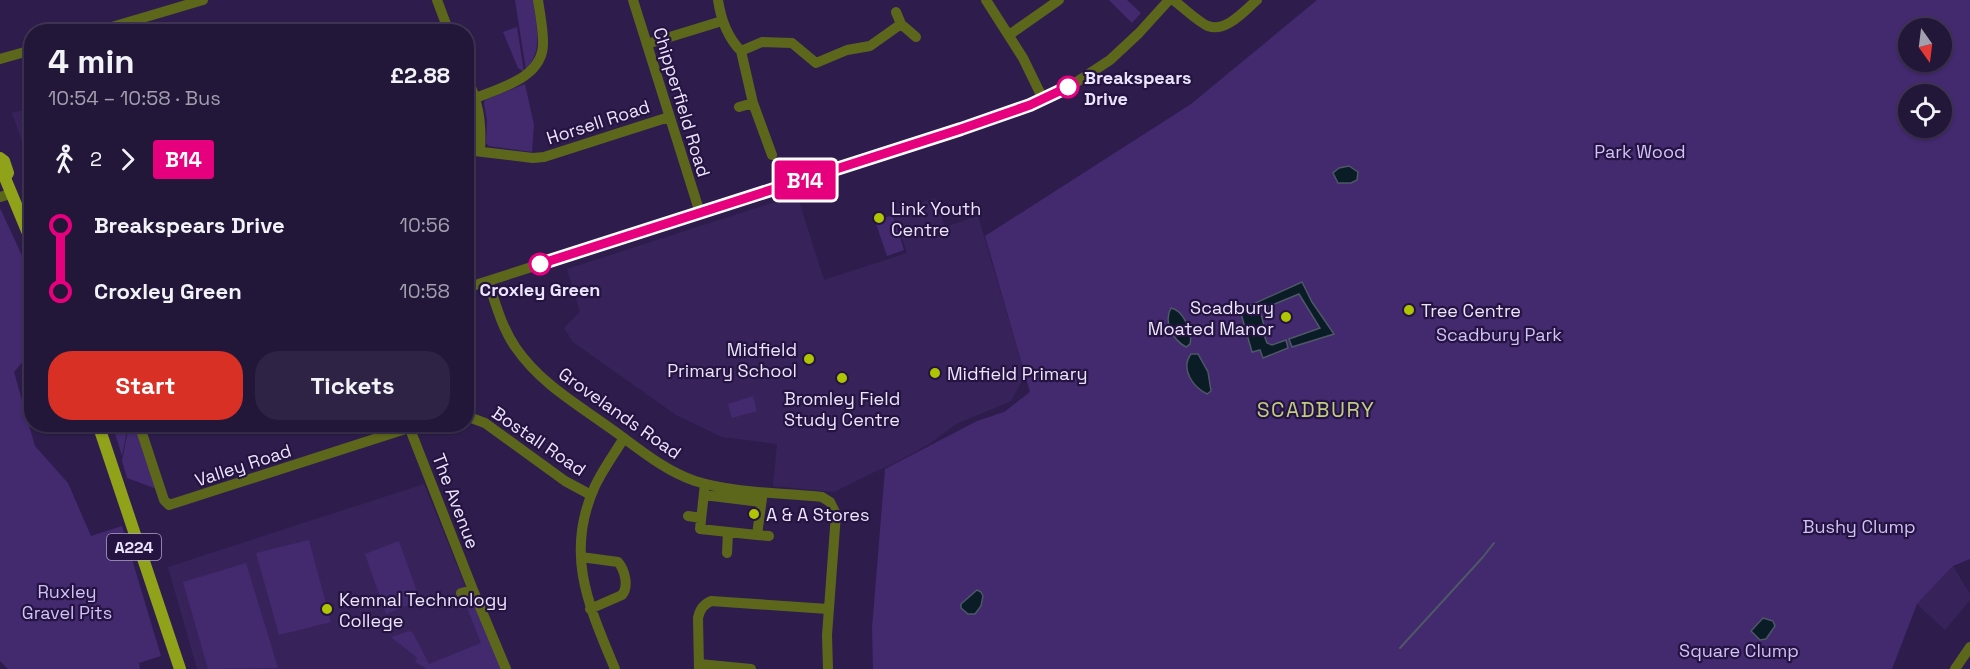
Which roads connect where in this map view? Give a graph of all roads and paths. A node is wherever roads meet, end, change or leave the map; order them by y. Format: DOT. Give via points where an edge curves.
graph roads {
  1 [pos="203,0"];
  2 [pos="437,0"];
  3 [pos="538,0"];
  4 [pos="633,0"];
  5 [pos="718,0"];
  6 [pos="986,0"];
  7 [pos="1059,0"];
  8 [pos="1168,0"];
  9 [pos="1173,0"];
  10 [pos="1257,0"];
  11 [pos="896,12"];
  12 [pos="722,21"];
  13 [pos="122,24"];
  14 [pos="446,24"];
  15 [pos="901,24"];
  16 [pos="1009,35"];
  17 [pos="916,37"];
  18 [pos="647,44"];
  19 [pos="741,51"];
  20 [pos="24,52"];
  21 [pos="0,59"];
  22 [pos="474,93"];
  23 [pos="476,98"];
  24 [pos="1043,99"];
  25 [pos="753,103"];
  26 [pos="739,107"];
  27 [pos="669,117"];
  28 [pos="474,151"];
  29 [pos="480,151"];
  30 [pos="772,155"];
  31 [pos="0,158"];
  32 [pos="3,176"];
  33 [pos="5,195"];
  34 [pos="700,213"];
  35 [pos="24,229"];
  36 [pos="488,281"];
  37 [pos="474,285"];
  38 [pos="474,419"];
  39 [pos="100,432"];
  40 [pos="101,432"];
  41 [pos="142,432"];
  42 [pos="391,432"];
  43 [pos="411,432"];
  44 [pos="624,438"];
  45 [pos="704,489"];
  46 [pos="591,495"];
  47 [pos="762,497"];
  48 [pos="688,516"];
  49 [pos="701,518"];
  50 [pos="729,532"];
  51 [pos="726,553"];
  52 [pos="580,557"];
  53 [pos="472,590"];
  54 [pos="461,593"];
  55 [pos="590,609"];
  56 [pos="828,609"];
  57 [pos="1969,650"];
  58 [pos="699,666"];
  59 [pos="171,669"];
  60 [pos="180,669"];
  61 [pos="506,669"];
  62 [pos="615,669"];
  63 [pos="751,669"];
  64 [pos="828,669"];
  65 [pos="1955,669"];
  1 -- 13 [label="street"];
  2 -- 14 [label="street"];
  3 -- 23 [label="street" via="543,44 540,60 525,76"];
  4 -- 18 [label="street, Chipperfield Road"];
  5 -- 12 [label="street"];
  6 -- 16 [label="street"];
  7 -- 16 [label="street"];
  8 -- 24 [label="street" via="1110,60"];
  9 -- 10 [label="street" via="1207,26 1215,27 1230,22"];
  11 -- 15 [label="street"];
  12 -- 18 [label="street"];
  12 -- 19 [label="street"];
  15 -- 17 [label="street"];
  15 -- 19 [label="street" via="870,46 847,50 816,63 792,43 762,42"];
  16 -- 24 [label="street"];
  18 -- 27 [label="street, Chipperfield Road"];
  19 -- 25 [label="street"];
  20 -- 21 [label="street"];
  22 -- 23 [label="street"];
  23 -- 29 [label="street" via="481,120"];
  24 -- 34 [label="street"];
  25 -- 26 [label="street"];
  25 -- 30 [label="street"];
  27 -- 29 [label="street, Horsell Road" via="544,157"];
  27 -- 34 [label="street, Chipperfield Road"];
  28 -- 29 [label="street, Horsell Road"];
  31 -- 32 [label="main road" via="8,174"];
  32 -- 33 [label="main road"];
  33 -- 35 [label="main road"];
  34 -- 36 [label="street"];
  36 -- 37 [label="street"];
  36 -- 44 [label="street, Grovelands Road" via="504,327 524,359 544,380"];
  38 -- 46 [label="street, Bostall Road"];
  39 -- 59 [label="main road, A224"];
  40 -- 60 [label="main road, A224"];
  41 -- 42 [label="street, Valley Road" via="169,505"];
  43 -- 53 [label="street, The Avenue"];
  44 -- 45 [label="street, Grovelands Road"];
  44 -- 46 [label="street"];
  45 -- 47 [label="street, Grovelands Road"];
  45 -- 49 [label="street"];
  46 -- 52 [label="street"];
  47 -- 50 [label="street" via="763,536"];
  47 -- 56 [label="street, Grovelands Road" via="830,501 836,514"];
  48 -- 49 [label="street"];
  49 -- 50 [label="street" via="700,529"];
  50 -- 51 [label="street"];
  52 -- 55 [label="street"];
  52 -- 55 [label="street" via="618,562 626,587 622,595"];
  53 -- 54 [label="street"];
  53 -- 61 [label="street, The Avenue"];
  55 -- 62 [label="street"];
  56 -- 58 [label="street" via="711,600 704,604 698,618"];
  56 -- 64 [label="street"];
  57 -- 65 [label="street"];
  58 -- 63 [label="street"];
}
